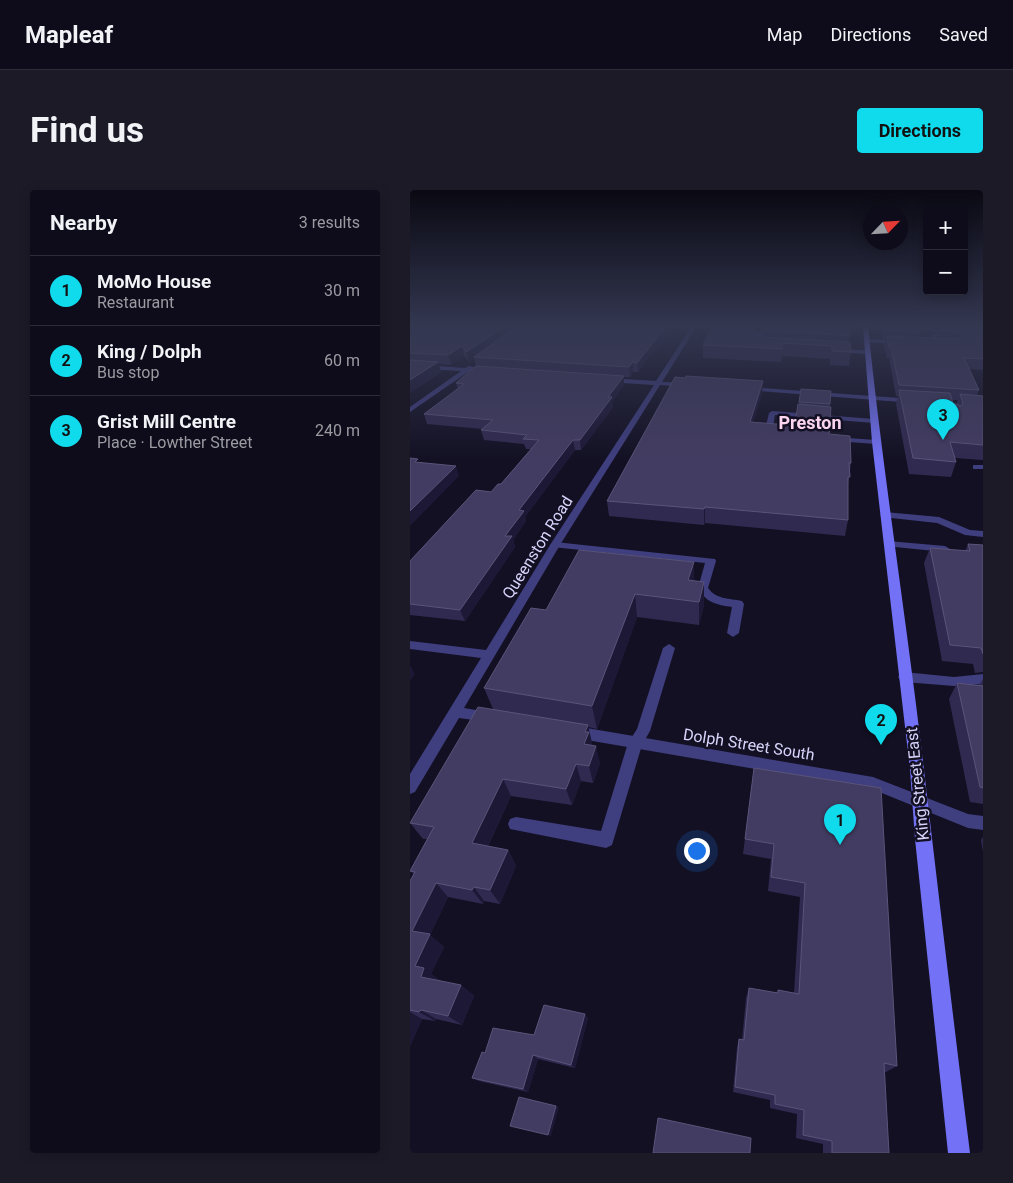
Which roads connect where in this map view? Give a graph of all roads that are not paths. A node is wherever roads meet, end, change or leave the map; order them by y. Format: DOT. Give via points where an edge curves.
graph roads {
  1 [pos="465,371"];
  2 [pos="479,371"];
  3 [pos="666,371"];
  4 [pos="868,371"];
  5 [pos="494,372"];
  6 [pos="600,379"];
  7 [pos="658,383"];
  8 [pos="697,386"];
  9 [pos="737,389"];
  10 [pos="871,398"];
  11 [pos="920,401"];
  12 [pos="410,410"];
  13 [pos="874,421"];
  14 [pos="778,435"];
  15 [pos="826,438"];
  16 [pos="876,442"];
  17 [pos="886,519"];
  18 [pos="983,534"];
  19 [pos="888,544"];
  20 [pos="555,545"];
  21 [pos="954,550"];
  22 [pos="733,633"];
  23 [pos="410,645"];
  24 [pos="669,648"];
  25 [pos="489,655"];
  26 [pos="904,677"];
  27 [pos="983,679"];
  28 [pos="455,712"];
  29 [pos="504,720"];
  30 [pos="564,731"];
  31 [pos="635,743"];
  32 [pos="410,787"];
  33 [pos="920,802"];
  34 [pos="983,823"];
  35 [pos="516,824"];
  36 [pos="959,1153"];
  1 -- 12 [label="street"];
  2 -- 5 [label="street"];
  3 -- 7 [label="street, Queenston Road"];
  4 -- 10 [label="main road, King Street East"];
  6 -- 7 [label="street"];
  7 -- 8 [label="street"];
  7 -- 20 [label="street, Queenston Road"];
  9 -- 10 [label="street"];
  10 -- 11 [label="street"];
  10 -- 13 [label="main road, King Street East"];
  13 -- 14 [label="street" via="772,413 768,434"];
  13 -- 16 [label="main road, King Street East"];
  15 -- 16 [label="street"];
  16 -- 17 [label="main road, King Street East"];
  17 -- 18 [label="street" via="943,528 952,525 968,533"];
  17 -- 19 [label="main road, King Street East"];
  19 -- 21 [label="street"];
  19 -- 26 [label="main road, King Street East"];
  20 -- 22 [label="street" via="711,560 704,592 711,598 738,604"];
  20 -- 25 [label="street, Queenston Road"];
  23 -- 25 [label="street"];
  24 -- 31 [label="street" via="643,730"];
  25 -- 28 [label="street, Queenston Road"];
  26 -- 27 [label="street" via="967,682"];
  26 -- 33 [label="main road, King Street East"];
  28 -- 29 [label="street"];
  28 -- 32 [label="street, Queenston Road"];
  30 -- 31 [label="street, Dolph Street South"];
  31 -- 33 [label="street, Dolph Street South" via="873,783"];
  31 -- 35 [label="street" via="606,840"];
  33 -- 34 [label="street, Dolph Street South"];
  33 -- 36 [label="main road, King Street East"];
}
